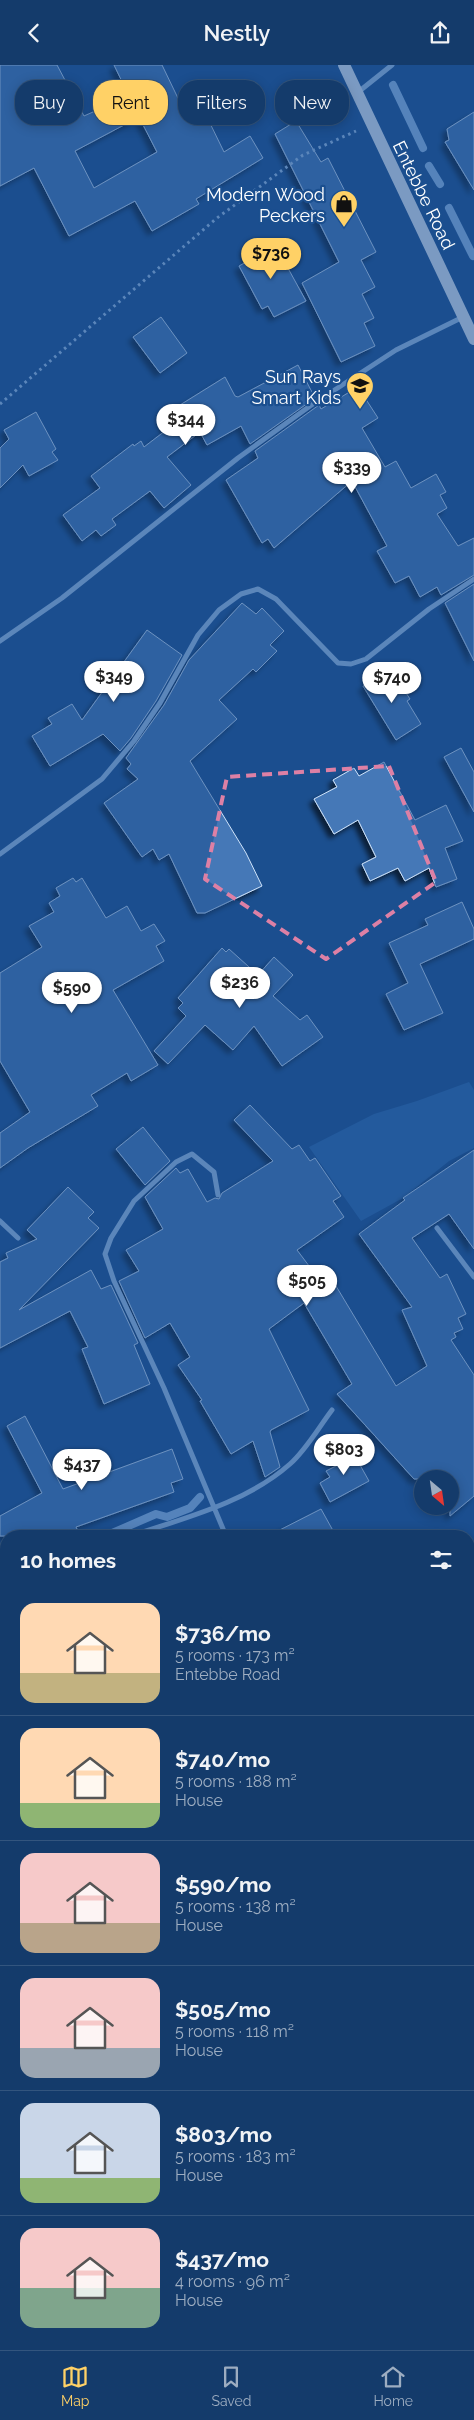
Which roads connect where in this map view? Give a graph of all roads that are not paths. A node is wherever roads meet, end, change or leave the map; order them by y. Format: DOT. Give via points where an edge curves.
graph roads {
  1 [pos="344,65"];
  2 [pos="392,65"];
  3 [pos="356,93"];
  4 [pos="464,316"];
  5 [pos="474,339"];
  6 [pos="474,579"];
  7 [pos="0,641"];
  8 [pos="0,854"];
  9 [pos="218,1195"];
  10 [pos="0,1221"];
  11 [pos="437,1228"];
  12 [pos="18,1239"];
  13 [pos="474,1277"];
  14 [pos="332,1410"];
  15 [pos="214,1508"];
  16 [pos="149,1530"];
  17 [pos="223,1530"];
  1 -- 3 [label="main road, Entebbe Road"];
  2 -- 3 [label="street"];
  3 -- 4 [label="main road, Entebbe Road"];
  4 -- 5 [label="main road, Entebbe Road"];
  4 -- 7 [label="street" via="396,351 310,406 231,463 62,598"];
  6 -- 8 [label="street" via="429,609 366,659 351,664 338,663 276,599 258,589 242,595 219,610 198,635 160,703 102,779"];
  9 -- 15 [label="street" via="214,1172 192,1154 176,1162 134,1201 105,1254"];
  10 -- 12 [label="street"];
  11 -- 13 [label="street"];
  14 -- 15 [label="street" via="291,1463 268,1481"];
  15 -- 16 [label="street"];
  15 -- 17 [label="street"];
}
